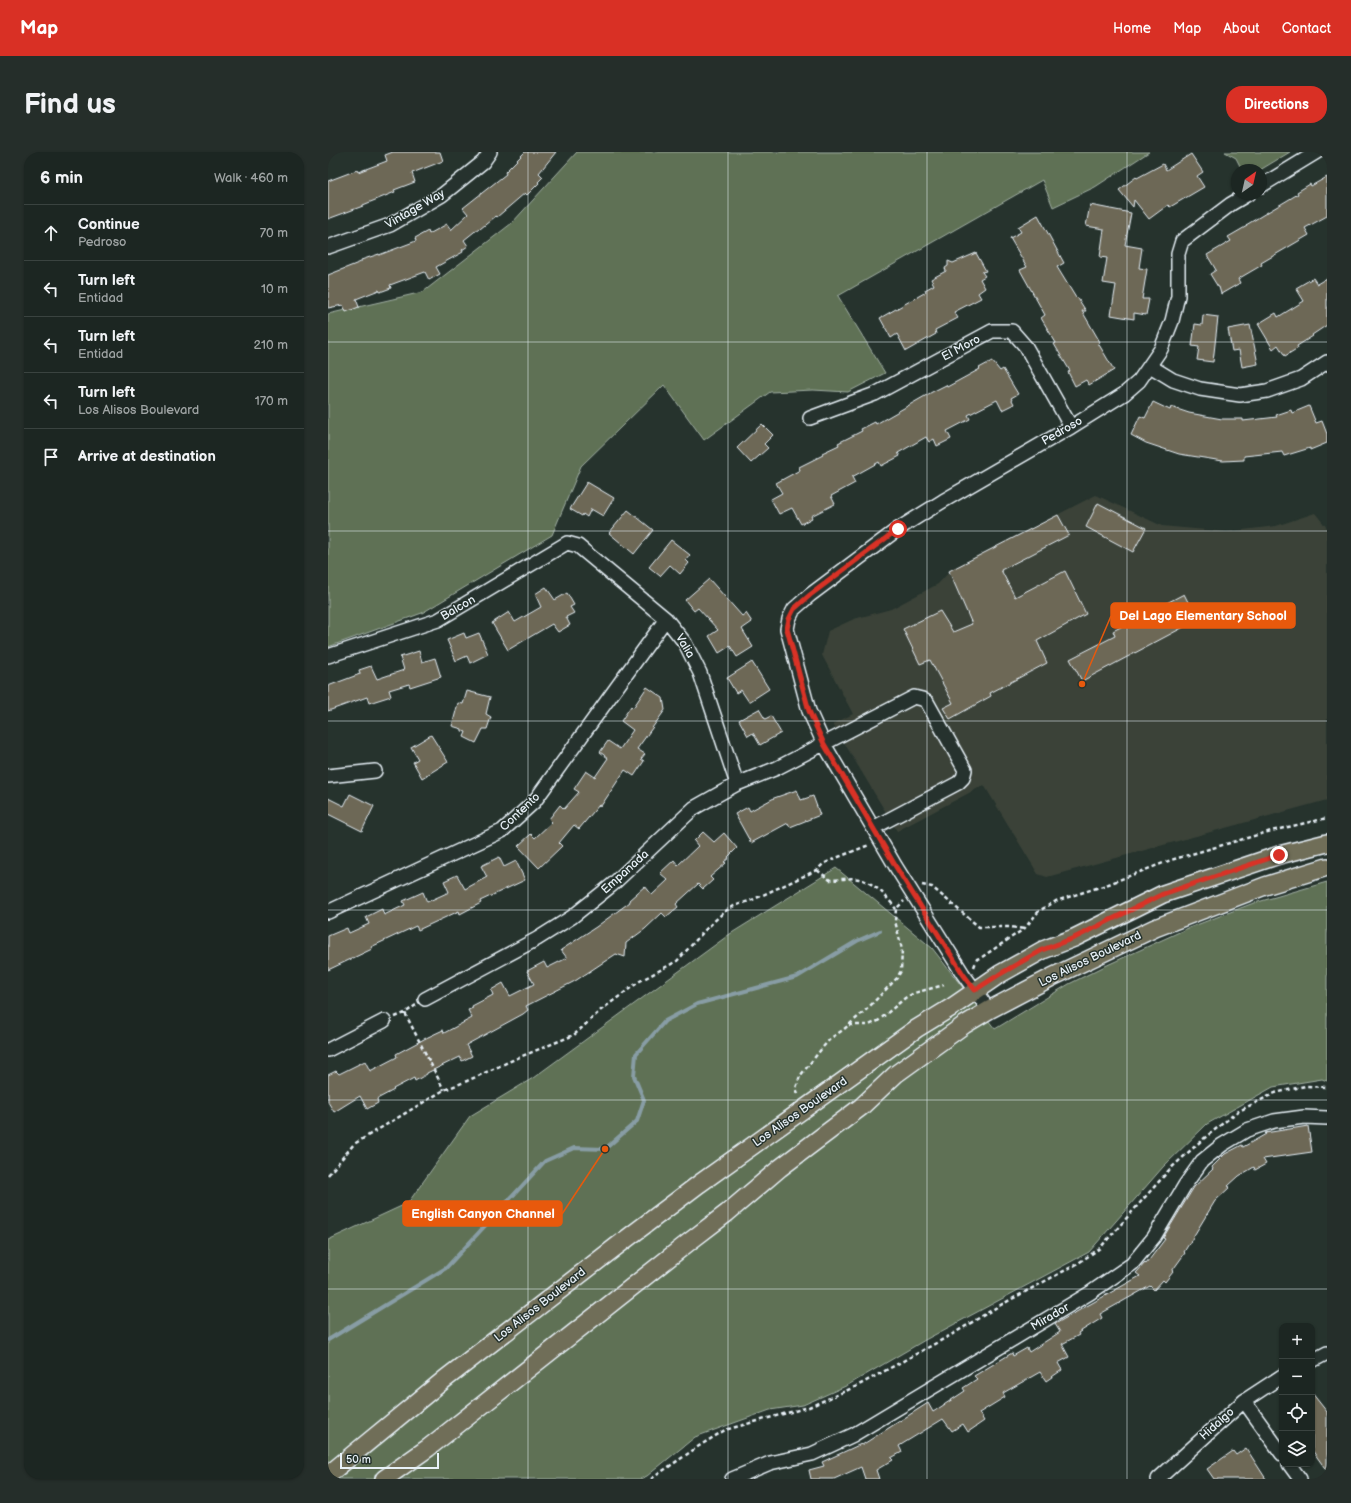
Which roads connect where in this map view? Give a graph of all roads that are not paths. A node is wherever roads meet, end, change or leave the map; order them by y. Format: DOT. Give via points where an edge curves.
graph roads {
  1 [pos="490,152"];
  2 [pos="1317,152"];
  3 [pos="1267,182"];
  4 [pos="1238,200"];
  5 [pos="328,247"];
  6 [pos="1327,362"];
  7 [pos="1150,366"];
  8 [pos="810,418"];
  9 [pos="1071,427"];
  10 [pos="578,546"];
  11 [pos="666,619"];
  12 [pos="328,656"];
  13 [pos="824,744"];
  14 [pos="375,771"];
  15 [pos="328,776"];
  16 [pos="737,784"];
  17 [pos="873,828"];
  18 [pos="1327,843"];
  19 [pos="1327,867"];
  20 [pos="328,912"];
  21 [pos="975,990"];
  22 [pos="424,999"];
  23 [pos="989,1010"];
  24 [pos="384,1021"];
  25 [pos="328,1050"];
  26 [pos="1327,1118"];
  27 [pos="1327,1354"];
  28 [pos="1315,1360"];
  29 [pos="1279,1378"];
  30 [pos="1244,1401"];
  31 [pos="1279,1450"];
  32 [pos="1291,1467"];
  33 [pos="328,1475"];
  34 [pos="384,1479"];
  35 [pos="732,1479"];
  36 [pos="1158,1479"];
  37 [pos="1300,1479"];
  1 -- 5 [label="street, Vintage Way" via="483,162 442,195 390,225"];
  2 -- 3 [label="street"];
  4 -- 7 [label="street, Pedroso" via="1182,241 1178,254 1178,296 1172,321"];
  6 -- 7 [label="street" via="1301,379 1267,391 1240,396 1200,389 1173,380"];
  7 -- 9 [label="street, Pedroso" via="1139,381 1124,394"];
  8 -- 9 [label="street, El Moro" via="875,394 992,331 1012,331 1026,347"];
  9 -- 13 [label="street, Pedroso" via="943,500 898,529 832,577 794,609 787,629 809,711"];
  10 -- 11 [label="street, Valia"];
  10 -- 12 [label="street, Balcon" via="567,543 438,620"];
  11 -- 16 [label="street, Valia" via="685,643 700,673"];
  11 -- 20 [label="street, Contento" via="534,802 502,831"];
  13 -- 16 [label="street, Empanada" via="777,768"];
  13 -- 17 [label="street"];
  13 -- 17 [label="street, Empanada" via="914,697 927,702 965,770 963,778"];
  14 -- 15 [label="street"];
  16 -- 22 [label="street, Empanada" via="694,808 612,885 572,917 537,939"];
  17 -- 21 [label="street"];
  18 -- 21 [label="main road, Los Alisos Boulevard" via="1279,855 1163,894 1074,938 1042,950"];
  19 -- 23 [label="main road, Los Alisos Boulevard" via="1265,886 1155,928"];
  21 -- 23 [label="street"];
  21 -- 33 [label="main road, Los Alisos Boulevard" via="916,1029 699,1184 445,1379"];
  23 -- 34 [label="main road, Los Alisos Boulevard" via="896,1074 861,1107 780,1168 727,1214 428,1448"];
  24 -- 25 [label="street"];
  26 -- 35 [label="street, Mirador" via="1304,1117 1274,1121 1247,1130 1222,1145 1202,1161 1154,1237 1132,1264 1083,1297 853,1435 812,1454 770,1463"];
  27 -- 28 [label="street"];
  29 -- 30 [label="street, Hidalgo"];
  30 -- 31 [label="street"];
  30 -- 36 [label="street, Hidalgo"];
  32 -- 37 [label="street"];
}
